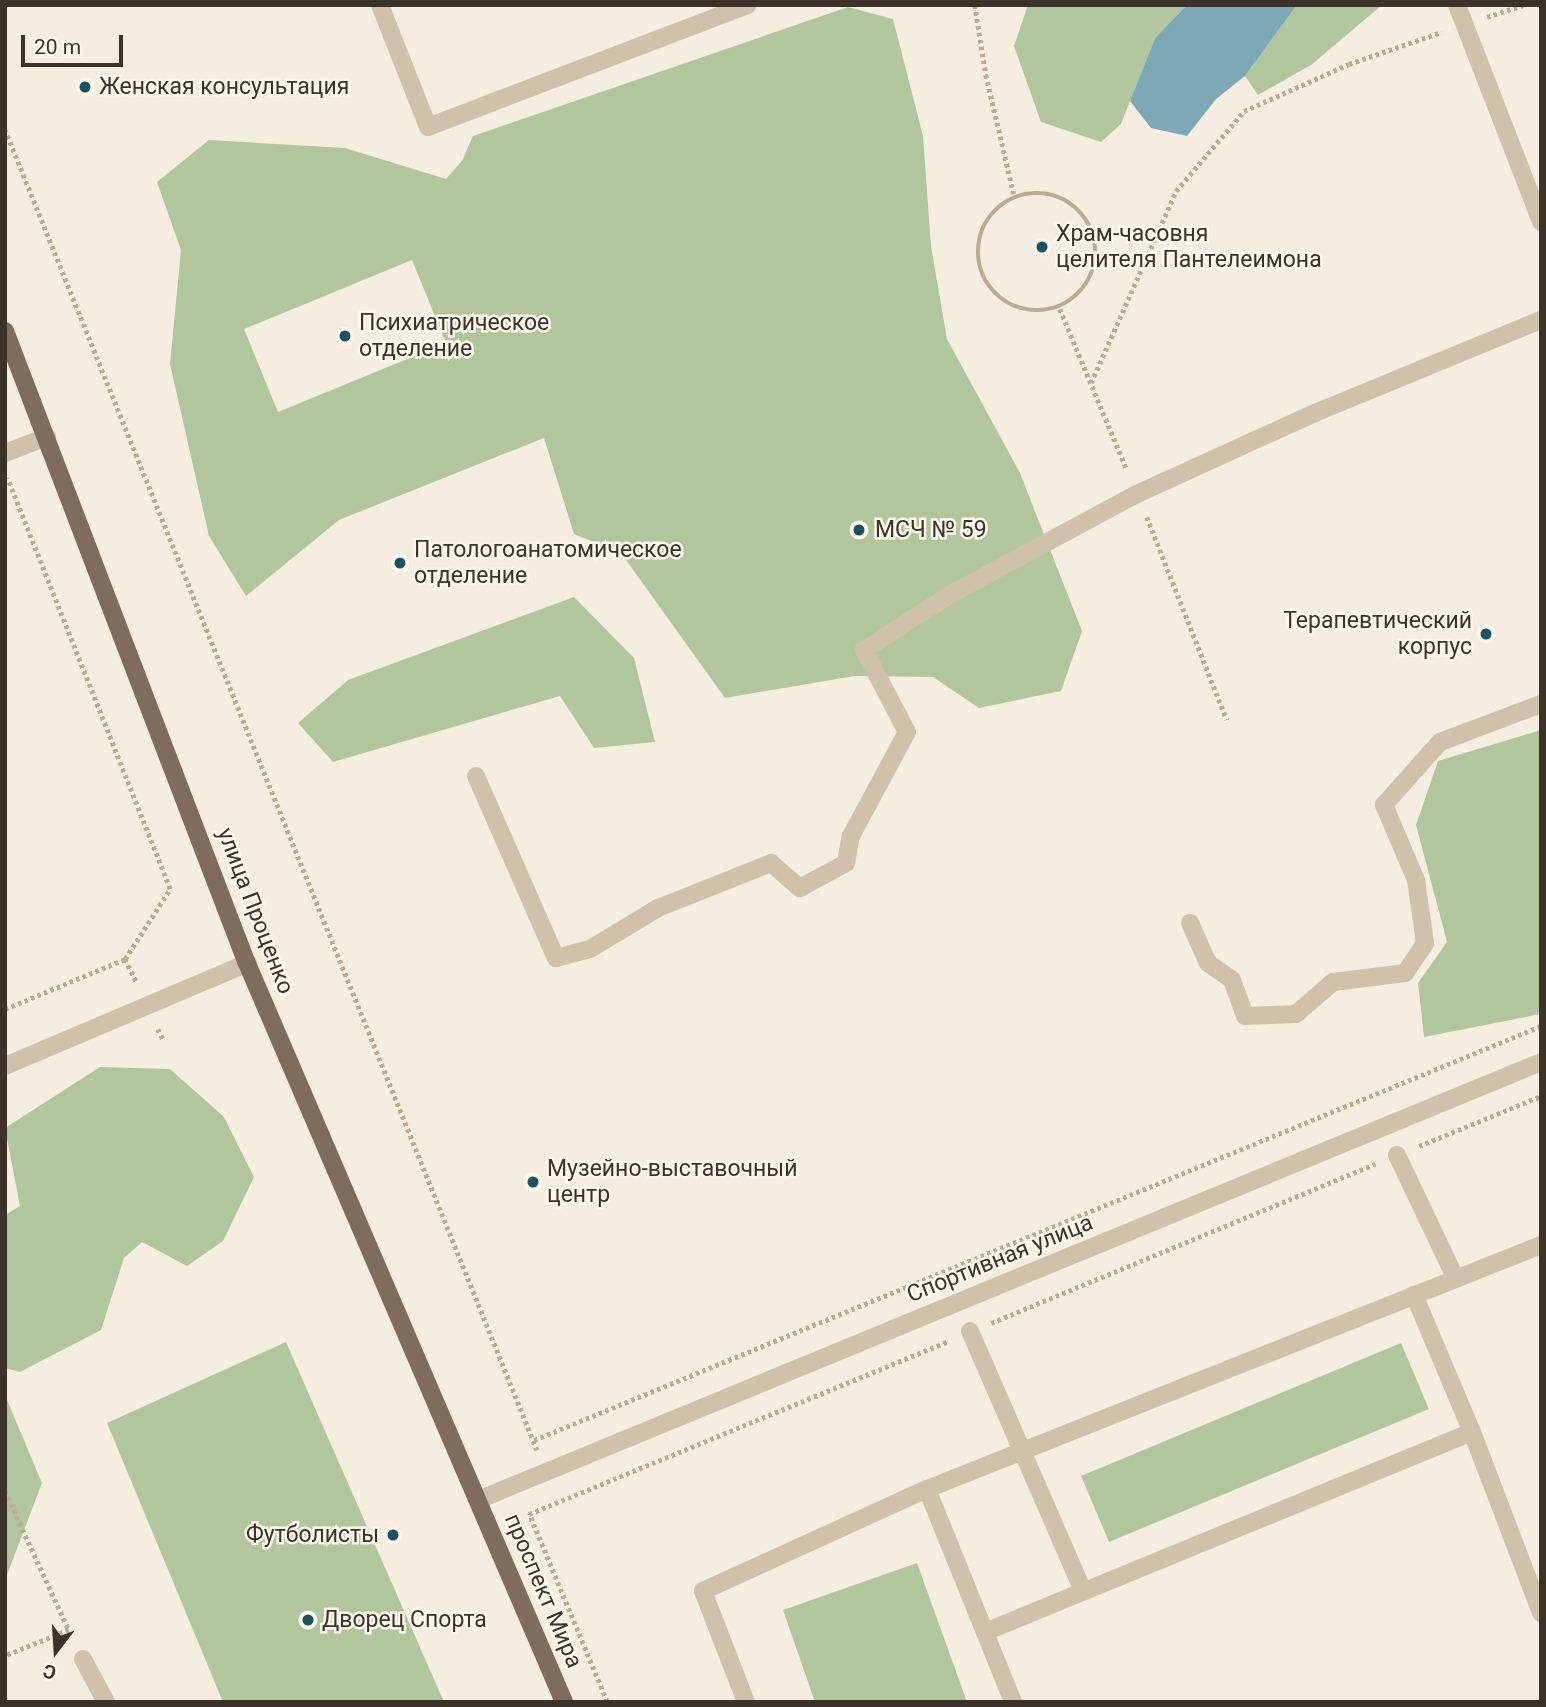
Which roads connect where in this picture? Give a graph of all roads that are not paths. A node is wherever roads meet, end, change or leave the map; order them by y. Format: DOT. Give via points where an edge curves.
graph roads {
  1 [pos="380,5"];
  2 [pos="747,5"];
  3 [pos="1457,5"];
  4 [pos="1541,222"];
  5 [pos="1541,320"];
  6 [pos="5,331"];
  7 [pos="47,437"];
  8 [pos="5,453"];
  9 [pos="1541,704"];
  10 [pos="476,776"];
  11 [pos="1190,923"];
  12 [pos="248,963"];
  13 [pos="1541,1062"];
  14 [pos="5,1066"];
  15 [pos="1397,1155"];
  16 [pos="1541,1245"];
  17 [pos="1456,1279"];
  18 [pos="1414,1295"];
  19 [pos="970,1331"];
  20 [pos="1472,1432"];
  21 [pos="1021,1451"];
  22 [pos="928,1489"];
  23 [pos="478,1500"];
  24 [pos="1083,1591"];
  25 [pos="1541,1613"];
  26 [pos="985,1632"];
  27 [pos="83,1660"];
  28 [pos="106,1702"];
  29 [pos="564,1702"];
  30 [pos="746,1702"];
  31 [pos="1013,1702"];
  1 -- 2 [label="street" via="428,127"];
  3 -- 4 [label="street"];
  5 -- 10 [label="street" via="1315,412 1137,494 951,594 864,650 907,732 851,836 846,863 800,888 771,863 658,908 590,949 556,958"];
  6 -- 7 [label="main road, улица Проценко"];
  7 -- 8 [label="street"];
  7 -- 12 [label="main road, улица Проценко"];
  9 -- 11 [label="street" via="1440,742 1384,805 1416,880 1425,943 1405,974 1333,982 1296,1014 1245,1016 1232,980 1208,963"];
  12 -- 14 [label="street"];
  12 -- 23 [label="main road, улица Проценко"];
  13 -- 23 [label="street, Спортивная улица"];
  15 -- 17 [label="street"];
  16 -- 17 [label="street"];
  17 -- 18 [label="street"];
  18 -- 20 [label="street"];
  18 -- 21 [label="street"];
  19 -- 21 [label="street"];
  20 -- 24 [label="street"];
  20 -- 25 [label="street"];
  21 -- 22 [label="street"];
  21 -- 24 [label="street"];
  22 -- 26 [label="street"];
  22 -- 30 [label="street" via="703,1591"];
  23 -- 29 [label="main road, проспект Мира"];
  24 -- 26 [label="street"];
  26 -- 31 [label="street"];
  27 -- 28 [label="street"];
}
